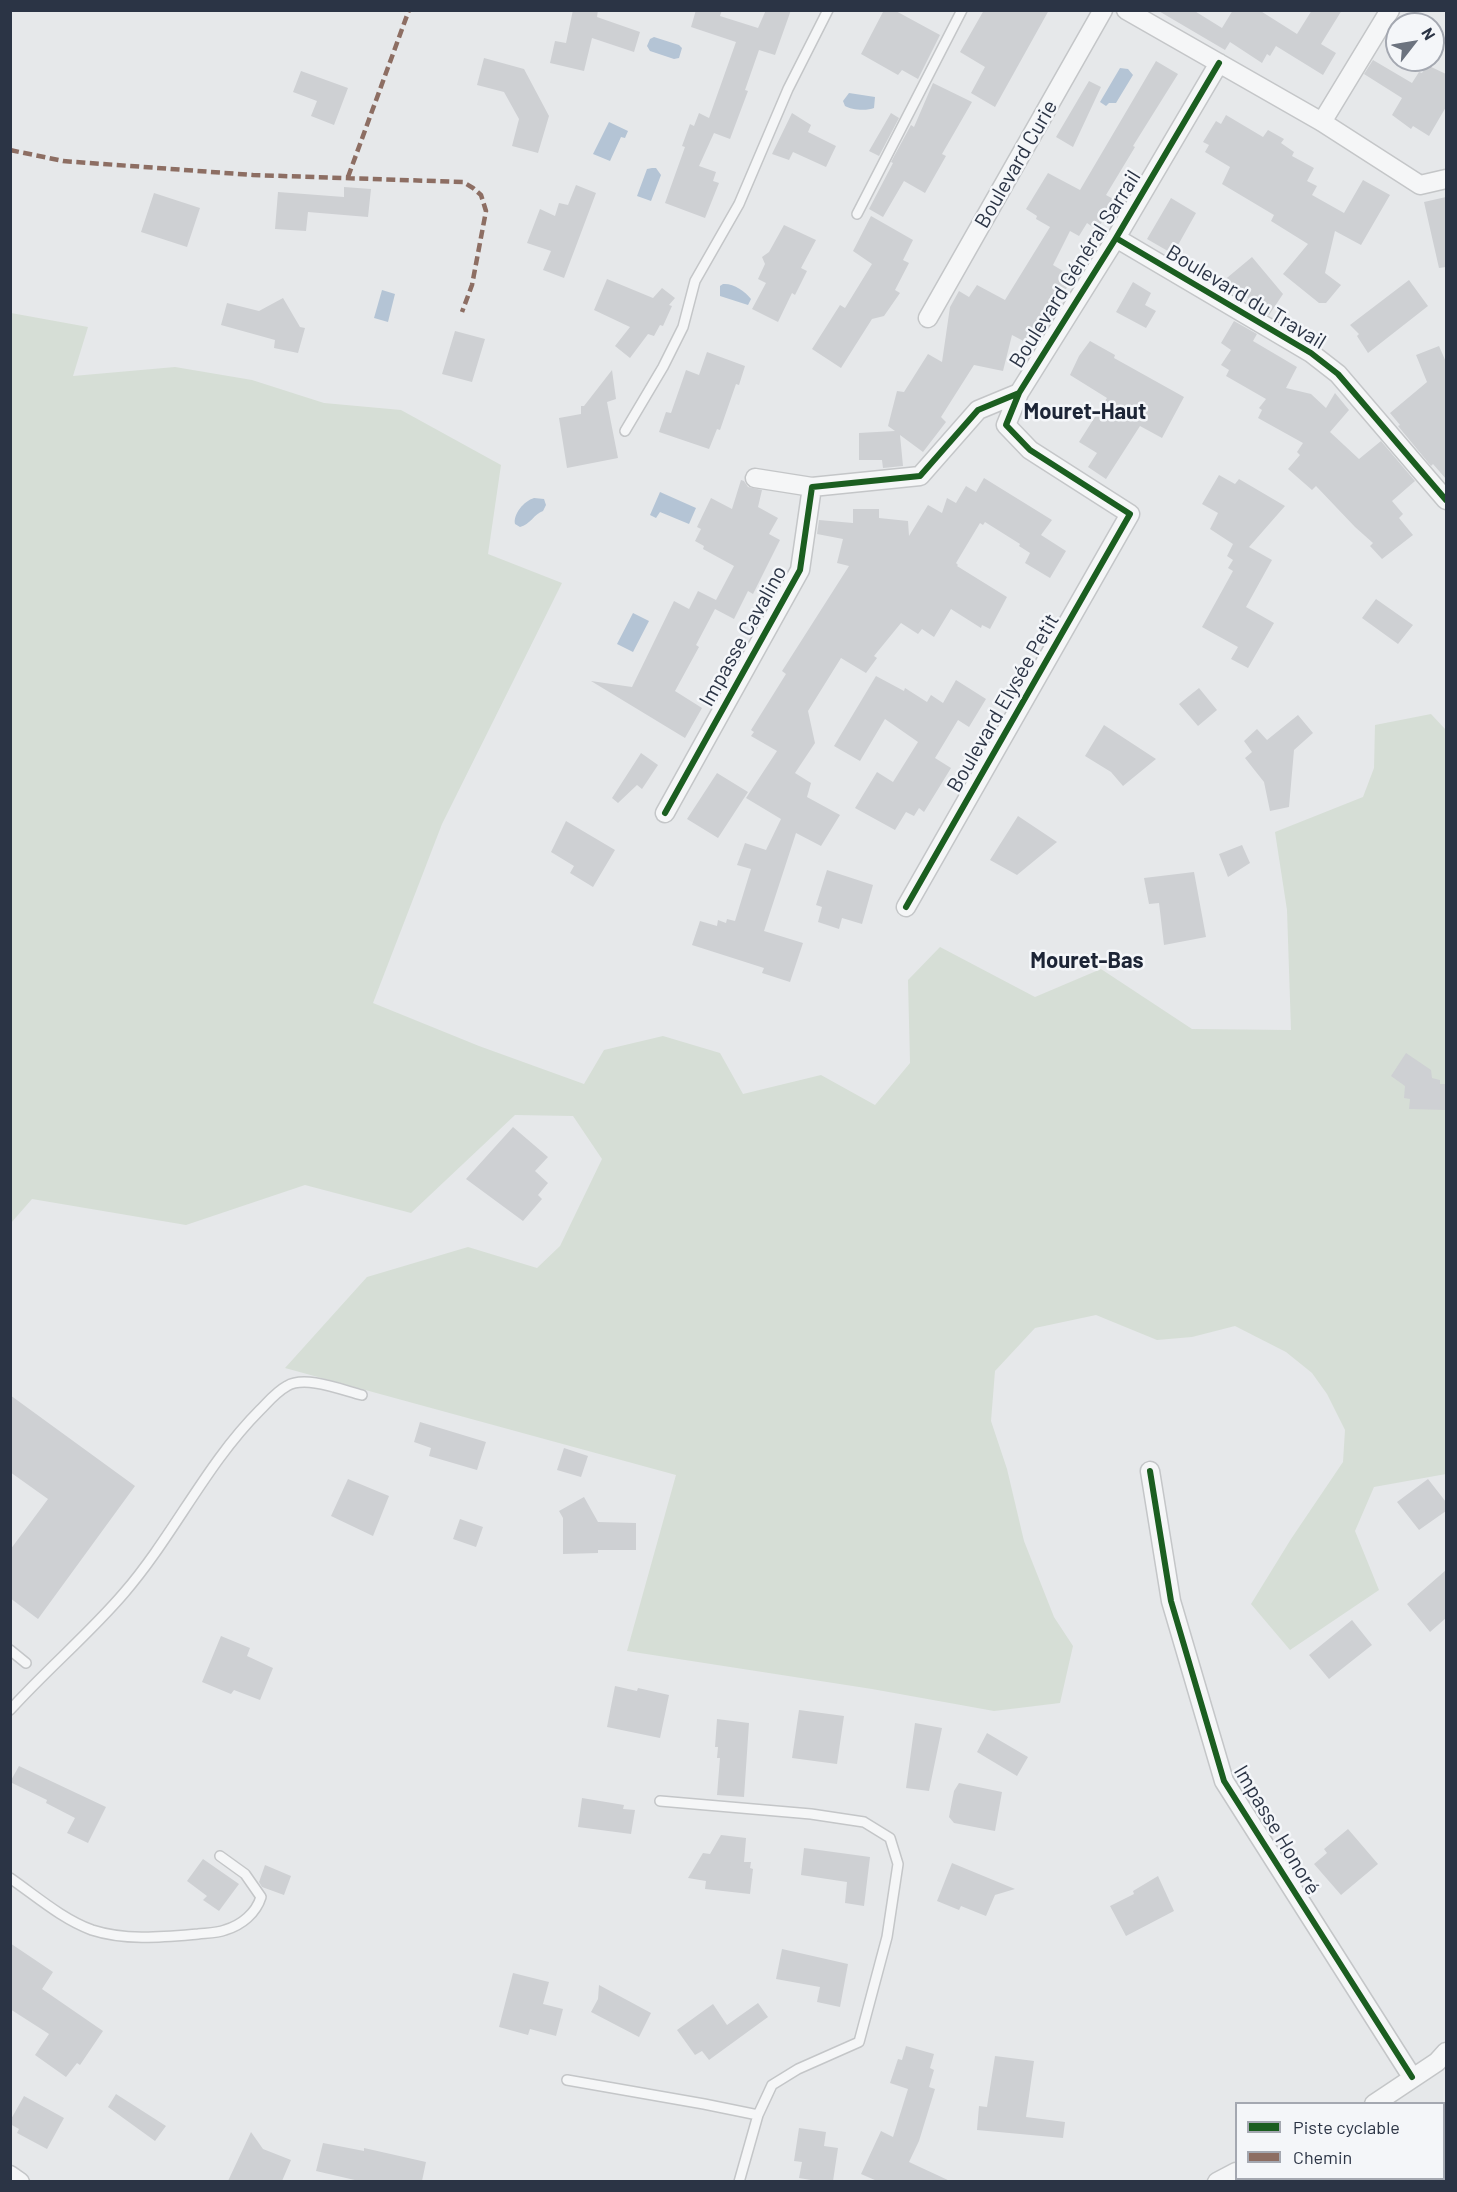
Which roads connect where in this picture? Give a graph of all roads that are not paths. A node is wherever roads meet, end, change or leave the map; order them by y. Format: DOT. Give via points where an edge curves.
graph roads {
  1 [pos="828,10"];
  2 [pos="962,10"];
  3 [pos="1103,10"];
  4 [pos="1126,10"];
  5 [pos="1390,10"];
  6 [pos="1219,63"];
  7 [pos="1322,122"];
  8 [pos="1446,179"];
  9 [pos="857,214"];
  10 [pos="1116,238"];
  11 [pos="928,318"];
  12 [pos="1018,393"];
  13 [pos="625,431"];
  14 [pos="754,478"];
  15 [pos="812,487"];
  16 [pos="1446,500"];
  17 [pos="1130,514"];
  18 [pos="665,813"];
  19 [pos="906,907"];
  20 [pos="362,1395"];
  21 [pos="1150,1471"];
  22 [pos="10,1650"];
  23 [pos="26,1663"];
  24 [pos="10,1710"];
  25 [pos="660,1801"];
  26 [pos="220,1856"];
  27 [pos="10,1878"];
  28 [pos="1446,2052"];
  29 [pos="1412,2077"];
  30 [pos="567,2080"];
  31 [pos="1375,2102"];
  32 [pos="758,2115"];
  33 [pos="1235,2172"];
  34 [pos="10,2175"];
  35 [pos="20,2181"];
  36 [pos="739,2181"];
  37 [pos="1217,2181"];
  1 -- 13 [label="lane" via="788,89 739,204 695,281 683,327"];
  2 -- 9 [label="lane"];
  3 -- 11 [label="street, Boulevard Curie"];
  4 -- 6 [label="street"];
  5 -- 7 [label="street"];
  6 -- 7 [label="street"];
  6 -- 10 [label="street, Boulevard Général Sarrail"];
  7 -- 8 [label="street" via="1420,184"];
  10 -- 12 [label="street, Boulevard Général Sarrail"];
  10 -- 16 [label="street, Boulevard du Travail" via="1311,353 1338,374"];
  12 -- 15 [label="street" via="978,410 920,476"];
  12 -- 17 [label="street, Boulevard Général Sarrail" via="1006,425 1030,450"];
  14 -- 15 [label="street"];
  15 -- 18 [label="street, Impasse Cavalino" via="800,570"];
  17 -- 19 [label="street, Boulevard Elysée Petit"];
  20 -- 24 [label="lane" via="310,1382 289,1384 276,1394 241,1429 125,1592"];
  21 -- 29 [label="street, Impasse Honoré" via="1171,1601 1224,1781"];
  22 -- 23 [label="lane"];
  25 -- 32 [label="lane" via="864,1822 890,1838 898,1864 887,1937 859,2042 772,2085"];
  26 -- 27 [label="lane" via="245,1874 261,1897 257,1908 224,1931 190,1935 152,1938 92,1930 66,1918"];
  28 -- 29 [label="street"];
  29 -- 31 [label="street"];
  30 -- 32 [label="lane"];
  32 -- 36 [label="lane"];
  33 -- 37 [label="street"];
  34 -- 35 [label="street"];
}
